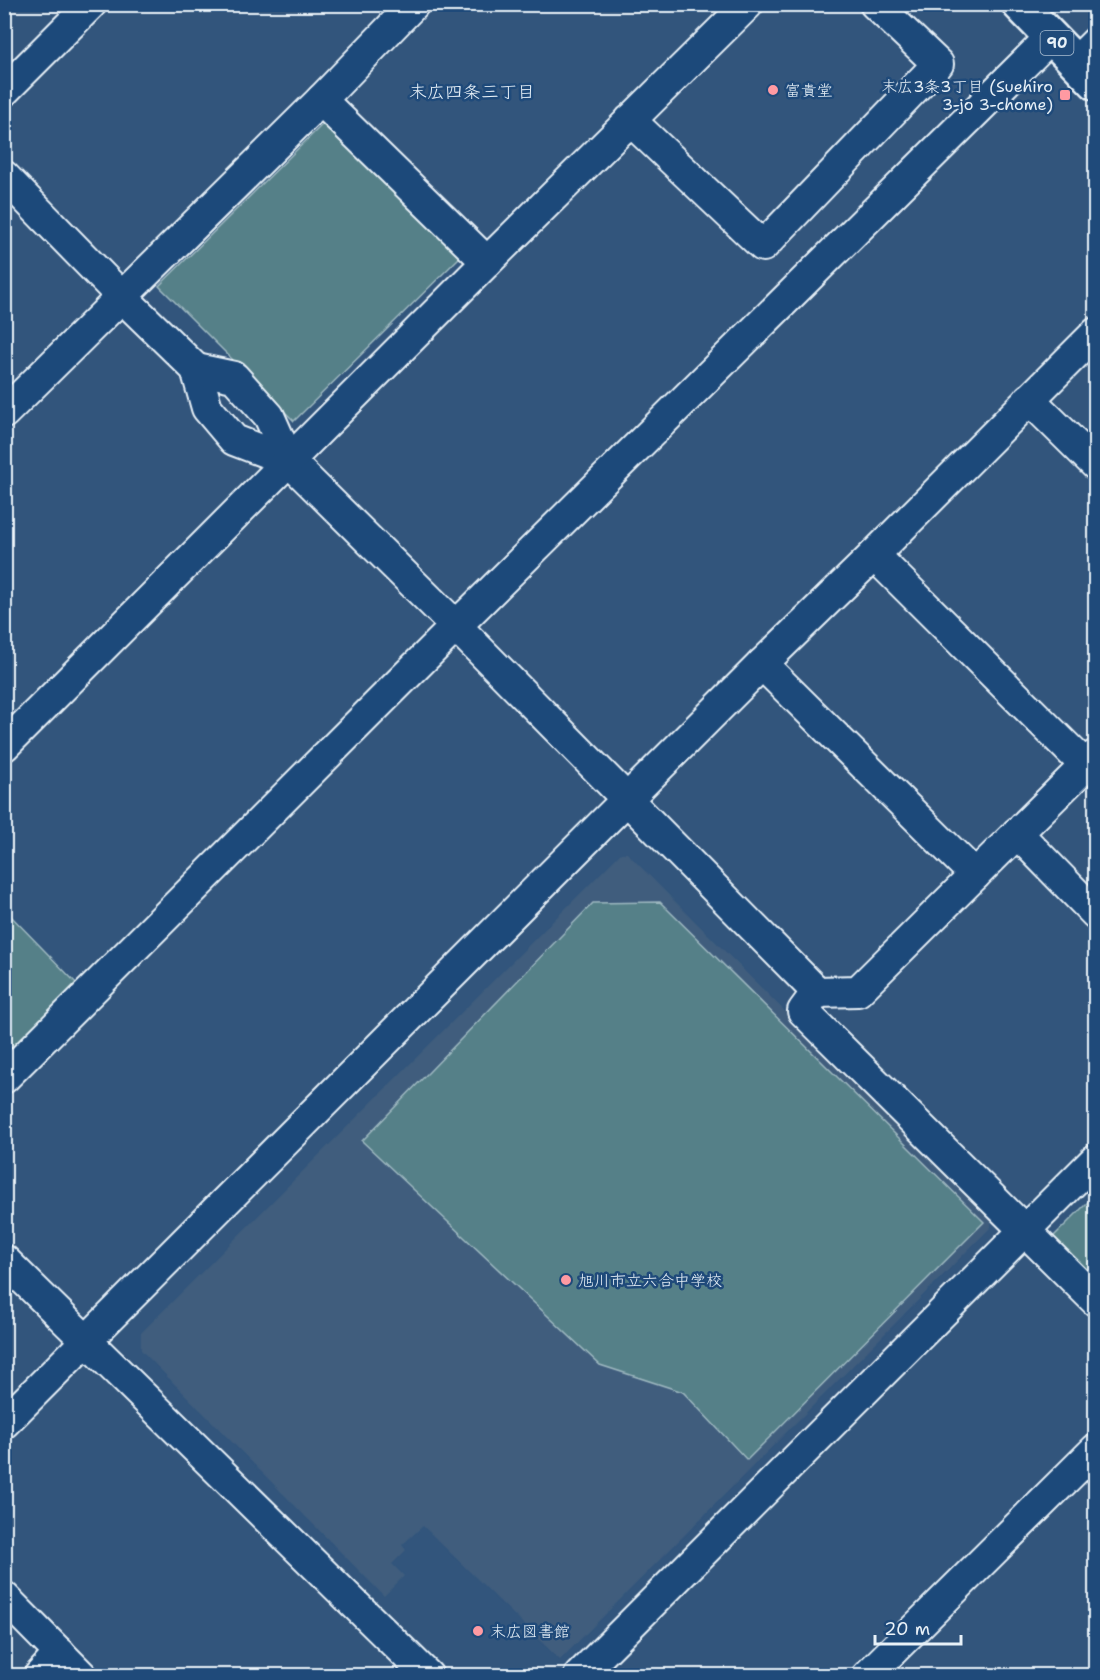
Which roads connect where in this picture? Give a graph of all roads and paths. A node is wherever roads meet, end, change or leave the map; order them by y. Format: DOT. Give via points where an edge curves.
graph roads {
  1 [pos="91,4"];
  2 [pos="414,4"];
  3 [pos="748,4"];
  4 [pos="875,4"];
  5 [pos="1019,4"];
  6 [pos="1051,37"];
  7 [pos="1089,63"];
  8 [pos="4,91"];
  9 [pos="321,100"];
  10 [pos="630,120"];
  11 [pos="4,176"];
  12 [pos="486,262"];
  13 [pos="121,296"];
  14 [pos="1095,333"];
  15 [pos="196,369"];
  16 [pos="1029,399"];
  17 [pos="4,413"];
  18 [pos="289,461"];
  19 [pos="1095,465"];
  20 [pos="874,555"];
  21 [pos="456,626"];
  22 [pos="762,664"];
  23 [pos="4,746"];
  24 [pos="1090,760"];
  25 [pos="628,799"];
  26 [pos="1017,833"];
  27 [pos="975,875"];
  28 [pos="1095,914"];
  29 [pos="817,992"];
  30 [pos="4,1078"];
  31 [pos="1095,1159"];
  32 [pos="1023,1230"];
  33 [pos="4,1260"];
  34 [pos="1095,1301"];
  35 [pos="87,1341"];
  36 [pos="4,1423"];
  37 [pos="1095,1449"];
  38 [pos="4,1597"];
  39 [pos="60,1653"];
  40 [pos="39,1676"];
  41 [pos="82,1676"];
  42 [pos="428,1676"];
  43 [pos="579,1676"];
  44 [pos="867,1676"];
  1 -- 8 [label="street"];
  2 -- 9 [label="street"];
  3 -- 10 [label="street"];
  4 -- 10 [label="street" via="938,64 763,246"];
  5 -- 6 [label="main road, 90"];
  6 -- 7 [label="main road, 90"];
  6 -- 21 [label="street"];
  9 -- 12 [label="street"];
  9 -- 13 [label="street"];
  10 -- 12 [label="street"];
  11 -- 13 [label="street"];
  12 -- 18 [label="street"];
  13 -- 15 [label="street"];
  13 -- 17 [label="street"];
  14 -- 16 [label="street"];
  15 -- 18 [label="street" via="234,377 269,416"];
  15 -- 18 [label="street" via="207,408 234,440"];
  16 -- 19 [label="street"];
  16 -- 20 [label="street"];
  18 -- 21 [label="street"];
  18 -- 23 [label="street"];
  20 -- 22 [label="street"];
  20 -- 24 [label="street"];
  21 -- 25 [label="street"];
  21 -- 30 [label="street"];
  22 -- 25 [label="street"];
  22 -- 27 [label="street"];
  24 -- 26 [label="street"];
  25 -- 29 [label="street"];
  25 -- 35 [label="street"];
  26 -- 27 [label="street"];
  26 -- 28 [label="street"];
  27 -- 29 [label="street" via="858,991"];
  29 -- 32 [label="street" via="803,1011"];
  31 -- 32 [label="street"];
  32 -- 34 [label="street"];
  32 -- 43 [label="street"];
  33 -- 35 [label="street"];
  35 -- 36 [label="street"];
  35 -- 42 [label="street"];
  37 -- 44 [label="street"];
  38 -- 39 [label="street"];
  39 -- 40 [label="street"];
  39 -- 41 [label="street"];
}
